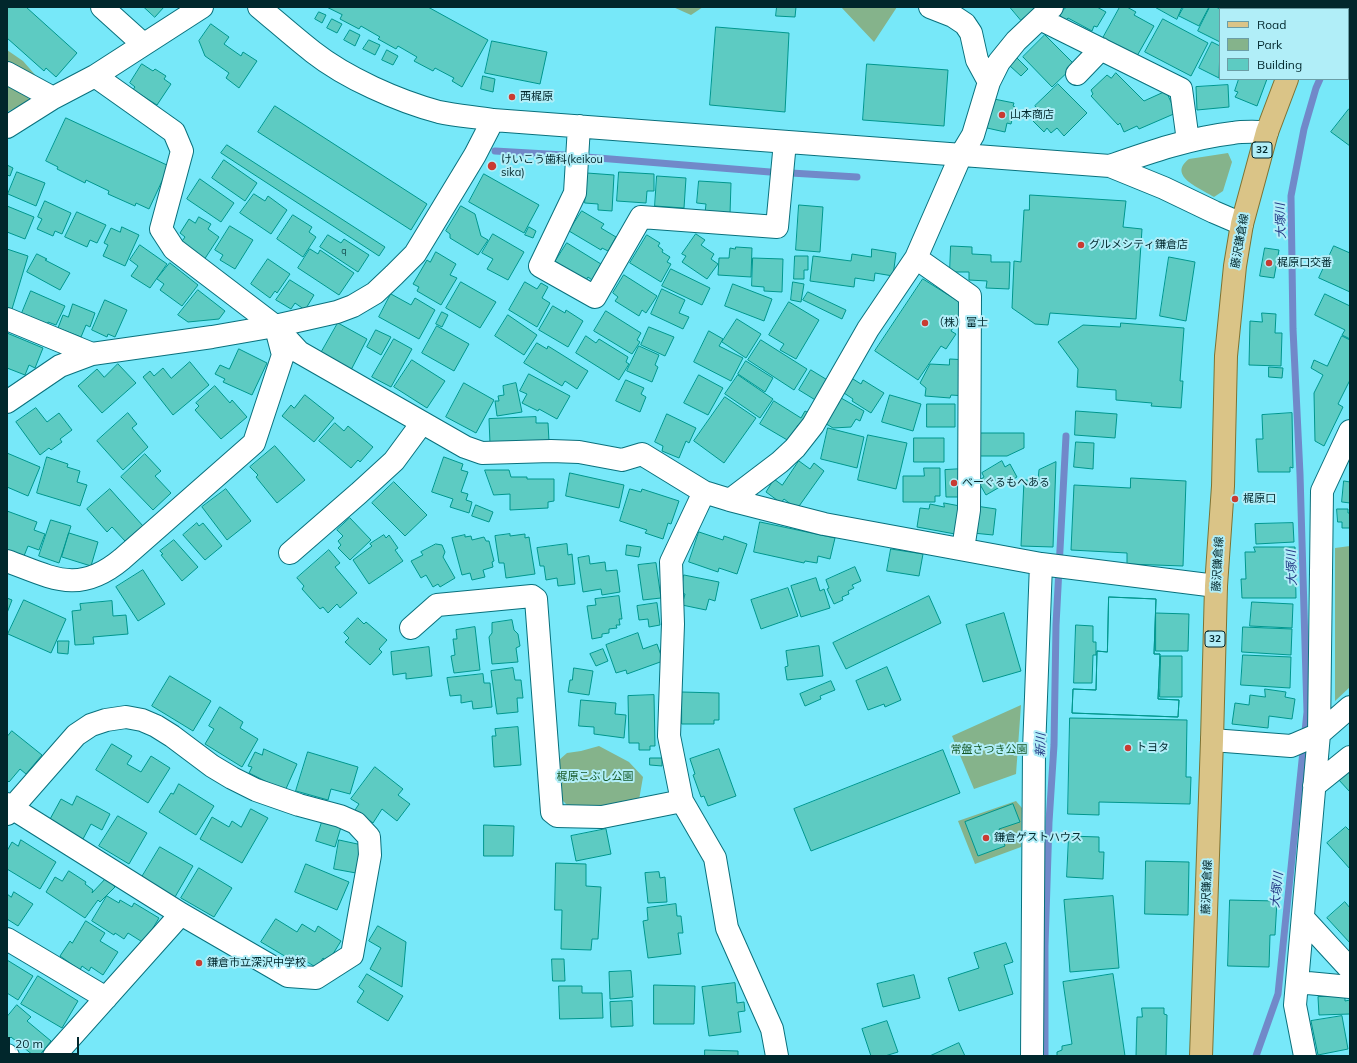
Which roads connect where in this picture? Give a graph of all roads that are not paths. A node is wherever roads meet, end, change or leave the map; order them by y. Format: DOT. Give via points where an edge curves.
graph roads {
  1 [pos="102,7"];
  2 [pos="202,7"];
  3 [pos="260,7"];
  4 [pos="930,7"];
  5 [pos="1046,13"];
  6 [pos="144,44"];
  7 [pos="1101,49"];
  8 [pos="7,73"];
  9 [pos="1077,74"];
  10 [pos="95,76"];
  11 [pos="1287,80"];
  12 [pos="989,82"];
  13 [pos="53,98"];
  14 [pos="494,120"];
  15 [pos="579,126"];
  16 [pos="7,127"];
  17 [pos="1267,132"];
  18 [pos="1188,141"];
  19 [pos="785,142"];
  20 [pos="961,155"];
  21 [pos="1110,166"];
  22 [pos="1242,224"];
  23 [pos="916,258"];
  24 [pos="7,319"];
  25 [pos="275,326"];
  26 [pos="92,354"];
  27 [pos="7,402"];
  28 [pos="422,423"];
  29 [pos="1350,431"];
  30 [pos="704,492"];
  31 [pos="730,500"];
  32 [pos="963,549"];
  33 [pos="290,553"];
  34 [pos="7,561"];
  35 [pos="1041,564"];
  36 [pos="1216,586"];
  37 [pos="411,628"];
  38 [pos="1350,707"];
  39 [pos="1334,728"];
  40 [pos="1212,740"];
  41 [pos="1350,757"];
  42 [pos="1314,786"];
  43 [pos="682,801"];
  44 [pos="9,808"];
  45 [pos="181,914"];
  46 [pos="1303,918"];
  47 [pos="7,939"];
  48 [pos="1350,969"];
  49 [pos="1297,982"];
  50 [pos="1350,987"];
  51 [pos="106,998"];
  52 [pos="54,1056"];
  53 [pos="777,1056"];
  54 [pos="1032,1056"];
  55 [pos="1200,1056"];
  56 [pos="1305,1056"];
  1 -- 6 [label="street"];
  2 -- 6 [label="street"];
  3 -- 14 [label="street" via="314,53 368,85 440,112"];
  4 -- 12 [label="street" via="965,24 971,33 977,60"];
  5 -- 7 [label="street"];
  5 -- 12 [label="street" via="1016,41 999,62"];
  6 -- 10 [label="street"];
  7 -- 9 [label="street"];
  7 -- 18 [label="street" via="1181,89"];
  8 -- 13 [label="street"];
  10 -- 13 [label="street"];
  10 -- 25 [label="street" via="174,132 182,151 161,229 174,249"];
  11 -- 17 [label="main road, 藤沢鎌倉線 / 32"];
  12 -- 20 [label="street" via="973,135"];
  13 -- 16 [label="street"];
  14 -- 15 [label="street"];
  14 -- 25 [label="street" via="415,254 375,293 337,312"];
  15 -- 19 [label="street"];
  15 -- 19 [label="street" via="575,193 540,266 595,297 641,217 777,227"];
  17 -- 18 [label="street" via="1234,132"];
  17 -- 22 [label="main road, 藤沢鎌倉線 / 32"];
  18 -- 21 [label="street"];
  19 -- 20 [label="street"];
  20 -- 21 [label="street"];
  20 -- 23 [label="street"];
  21 -- 22 [label="street"];
  22 -- 36 [label="main road, 藤沢鎌倉線 / 32" via="1226,356 1223,486"];
  23 -- 31 [label="street" via="868,329 813,425 780,462"];
  23 -- 32 [label="street" via="970,296 969,510"];
  24 -- 26 [label="street"];
  25 -- 26 [label="street"];
  25 -- 28 [label="street" via="299,352"];
  25 -- 34 [label="street" via="283,355 254,443 108,570 92,578 72,582 55,579"];
  26 -- 27 [label="street" via="60,366"];
  28 -- 30 [label="street" via="465,447 482,453 579,452 622,460 642,454"];
  28 -- 33 [label="street" via="394,461"];
  29 -- 39 [label="street" via="1322,491"];
  30 -- 31 [label="street"];
  30 -- 43 [label="street" via="671,562 673,624 670,736"];
  31 -- 32 [label="street" via="824,524"];
  32 -- 35 [label="street"];
  35 -- 36 [label="street"];
  35 -- 54 [label="street" via="1034,750"];
  36 -- 40 [label="main road, 藤沢鎌倉線 / 32"];
  37 -- 43 [label="street" via="437,604 532,596 536,599 552,812 558,816 602,817"];
  38 -- 39 [label="street"];
  39 -- 40 [label="street" via="1291,746"];
  39 -- 42 [label="street"];
  40 -- 55 [label="main road, 藤沢鎌倉線 / 32"];
  41 -- 42 [label="street"];
  42 -- 46 [label="street"];
  43 -- 53 [label="street" via="715,858 728,928 772,1028"];
  44 -- 45 [label="street"];
  44 -- 45 [label="street" via="76,735 91,725 126,717 156,726 212,766 250,787 299,805 340,816 356,823 369,837 370,855 352,955 316,978 288,976"];
  45 -- 51 [label="street"];
  46 -- 48 [label="street"];
  46 -- 49 [label="street"];
  47 -- 51 [label="street"];
  49 -- 50 [label="street"];
  49 -- 56 [label="street" via="1295,1005"];
  51 -- 52 [label="street"];
}
